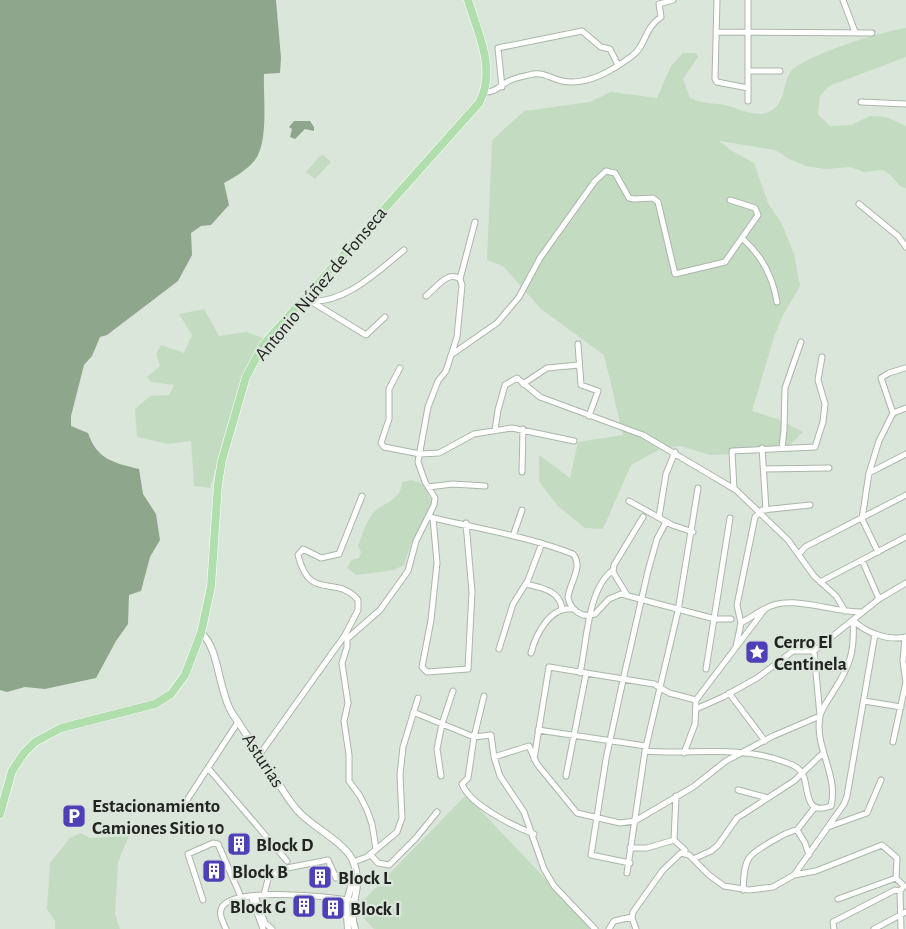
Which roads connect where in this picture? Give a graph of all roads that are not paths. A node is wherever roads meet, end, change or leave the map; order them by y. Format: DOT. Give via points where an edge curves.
graph roads {
  1 [pos="468,0"];
  2 [pos="673,0"];
  3 [pos="717,0"];
  4 [pos="748,0"];
  5 [pos="843,0"];
  6 [pos="717,32"];
  7 [pos="746,32"];
  8 [pos="855,32"];
  9 [pos="872,33"];
  10 [pos="618,65"];
  11 [pos="780,70"];
  12 [pos="748,72"];
  13 [pos="502,87"];
  14 [pos="748,88"];
  15 [pos="484,92"];
  16 [pos="748,101"];
  17 [pos="861,102"];
  18 [pos="906,104"];
  19 [pos="730,200"];
  20 [pos="859,204"];
  21 [pos="475,222"];
  22 [pos="743,239"];
  23 [pos="906,247"];
  24 [pos="404,250"];
  25 [pos="460,279"];
  26 [pos="426,296"];
  27 [pos="302,300"];
  28 [pos="312,302"];
  29 [pos="777,302"];
  30 [pos="385,317"];
  31 [pos="801,342"];
  32 [pos="578,344"];
  33 [pos="451,355"];
  34 [pos="822,357"];
  35 [pos="579,365"];
  36 [pos="400,368"];
  37 [pos="905,368"];
  38 [pos="523,384"];
  39 [pos="906,408"];
  40 [pos="893,413"];
  41 [pos="589,416"];
  42 [pos="523,429"];
  43 [pos="495,430"];
  44 [pos="574,441"];
  45 [pos="762,448"];
  46 [pos="782,448"];
  47 [pos="676,452"];
  48 [pos="420,454"];
  49 [pos="906,454"];
  50 [pos="828,468"];
  51 [pos="764,469"];
  52 [pos="522,472"];
  53 [pos="869,473"];
  54 [pos="485,486"];
  55 [pos="428,487"];
  56 [pos="698,488"];
  57 [pos="734,489"];
  58 [pos="906,495"];
  59 [pos="362,496"];
  60 [pos="629,500"];
  61 [pos="810,505"];
  62 [pos="522,510"];
  63 [pos="766,510"];
  64 [pos="760,512"];
  65 [pos="432,517"];
  66 [pos="659,517"];
  67 [pos="643,518"];
  68 [pos="730,518"];
  69 [pos="862,519"];
  70 [pos="666,522"];
  71 [pos="466,523"];
  72 [pos="693,532"];
  73 [pos="513,536"];
  74 [pos="906,537"];
  75 [pos="542,543"];
  76 [pos="878,552"];
  77 [pos="799,554"];
  78 [pos="862,560"];
  79 [pos="613,570"];
  80 [pos="820,582"];
  81 [pos="906,583"];
  82 [pos="526,584"];
  83 [pos="627,595"];
  84 [pos="879,600"];
  85 [pos="642,601"];
  86 [pos="765,609"];
  87 [pos="562,610"];
  88 [pos="574,610"];
  89 [pos="678,611"];
  90 [pos="845,611"];
  91 [pos="862,612"];
  92 [pos="591,616"];
  93 [pos="715,619"];
  94 [pos="731,619"];
  95 [pos="853,620"];
  96 [pos="741,624"];
  97 [pos="201,633"];
  98 [pos="875,634"];
  99 [pos="346,636"];
  100 [pos="905,637"];
  101 [pos="736,647"];
  102 [pos="499,649"];
  103 [pos="814,651"];
  104 [pos="531,652"];
  105 [pos="706,669"];
  106 [pos="583,674"];
  107 [pos="623,680"];
  108 [pos="906,682"];
  109 [pos="661,688"];
  110 [pos="453,691"];
  111 [pos="729,693"];
  112 [pos="484,696"];
  113 [pos="418,698"];
  114 [pos="696,700"];
  115 [pos="864,701"];
  116 [pos="901,707"];
  117 [pos="696,709"];
  118 [pos="413,712"];
  119 [pos="820,716"];
  120 [pos="238,722"];
  121 [pos="442,724"];
  122 [pos="538,730"];
  123 [pos="573,736"];
  124 [pos="474,737"];
  125 [pos="609,741"];
  126 [pos="765,741"];
  127 [pos="893,742"];
  128 [pos="646,748"];
  129 [pos="742,752"];
  130 [pos="684,753"];
  131 [pos="260,754"];
  132 [pos="822,754"];
  133 [pos="494,757"];
  134 [pos="534,759"];
  135 [pos="208,768"];
  136 [pos="802,772"];
  137 [pos="440,776"];
  138 [pos="566,776"];
  139 [pos="881,780"];
  140 [pos="738,790"];
  141 [pos="676,796"];
  142 [pos="768,798"];
  143 [pos="186,803"];
  144 [pos="815,807"];
  145 [pos="437,812"];
  146 [pos="0,814"];
  147 [pos="597,818"];
  148 [pos="635,821"];
  149 [pos="828,827"];
  150 [pos="797,830"];
  151 [pos="534,834"];
  152 [pos="674,840"];
  153 [pos="630,848"];
  154 [pos="376,849"];
  155 [pos="370,854"];
  156 [pos="685,854"];
  157 [pos="808,855"];
  158 [pos="693,859"];
  159 [pos="287,861"];
  160 [pos="353,862"];
  161 [pos="630,863"];
  162 [pos="355,870"];
  163 [pos="628,874"];
  164 [pos="794,875"];
  165 [pos="336,878"];
  166 [pos="896,878"];
  167 [pos="744,890"];
  168 [pos="900,891"];
  169 [pos="264,895"];
  170 [pos="253,896"];
  171 [pos="241,897"];
  172 [pos="346,899"];
  173 [pos="203,900"];
  174 [pos="838,900"];
  175 [pos="355,901"];
  176 [pos="903,913"];
  177 [pos="632,917"];
  178 [pos="226,929"];
  179 [pos="263,929"];
  180 [pos="272,929"];
  181 [pos="348,929"];
  182 [pos="355,929"];
  183 [pos="595,929"];
  184 [pos="610,929"];
  185 [pos="636,929"];
  186 [pos="834,929"];
  187 [pos="874,929"];
  188 [pos="901,929"];
  1 -- 15 [label="main road, Antonio Núñez de Fonseca" via="487,66"];
  2 -- 10 [label="street" via="659,4 661,18 647,30 636,53"];
  3 -- 6 [label="street"];
  4 -- 7 [label="street"];
  5 -- 8 [label="street"];
  6 -- 7 [label="street"];
  6 -- 14 [label="street" via="715,79"];
  7 -- 8 [label="street"];
  7 -- 12 [label="street"];
  8 -- 9 [label="street"];
  10 -- 13 [label="street" via="610,72 587,79 566,82 535,74 510,80"];
  10 -- 13 [label="street" via="610,49 582,31 498,48"];
  11 -- 12 [label="street"];
  12 -- 14 [label="street"];
  13 -- 15 [label="street"];
  14 -- 16 [label="street"];
  15 -- 27 [label="main road, Antonio Núñez de Fonseca" via="471,113 426,159"];
  17 -- 18 [label="street"];
  19 -- 22 [label="street" via="755,208 758,215"];
  20 -- 23 [label="street" via="898,236"];
  21 -- 25 [label="street"];
  22 -- 29 [label="street" via="765,265"];
  22 -- 33 [label="street" via="722,264 675,274 658,202 653,198 629,198 615,173 606,171 595,181 540,258 519,297 497,323"];
  24 -- 28 [label="street" via="350,290"];
  25 -- 26 [label="street" via="456,276 447,278"];
  25 -- 33 [label="street" via="460,318"];
  27 -- 28 [label="street"];
  27 -- 97 [label="main road, Antonio Núñez de Fonseca" via="263,345 246,377 220,468 213,570"];
  28 -- 30 [label="street" via="366,335"];
  31 -- 46 [label="street" via="785,388"];
  32 -- 35 [label="street"];
  33 -- 48 [label="street" via="428,407"];
  34 -- 46 [label="street" via="818,380 824,408 815,447"];
  35 -- 38 [label="street" via="547,368"];
  35 -- 41 [label="street" via="581,385 598,391"];
  36 -- 48 [label="street" via="389,389 389,419 381,443 384,447"];
  37 -- 40 [label="street" via="881,378"];
  38 -- 41 [label="street" via="540,397"];
  38 -- 43 [label="street" via="517,378 505,385"];
  39 -- 40 [label="street"];
  40 -- 53 [label="street" via="879,441"];
  41 -- 47 [label="street" via="643,435"];
  42 -- 43 [label="street"];
  42 -- 44 [label="street"];
  42 -- 52 [label="street"];
  43 -- 48 [label="street" via="474,434 439,453"];
  45 -- 46 [label="street"];
  45 -- 51 [label="street"];
  45 -- 57 [label="street" via="732,451"];
  47 -- 57 [label="street"];
  47 -- 66 [label="street" via="666,474"];
  48 -- 55 [label="street" via="418,462"];
  49 -- 53 [label="street"];
  50 -- 51 [label="street"];
  51 -- 63 [label="street"];
  53 -- 69 [label="street"];
  54 -- 55 [label="street" via="452,484"];
  55 -- 65 [label="street" via="435,498"];
  56 -- 72 [label="street"];
  57 -- 64 [label="street"];
  58 -- 69 [label="street"];
  59 -- 99 [label="street" via="339,554 324,559 305,548 298,553 305,572 314,583 344,588 358,600 358,610"];
  60 -- 66 [label="street"];
  61 -- 63 [label="street"];
  62 -- 73 [label="street"];
  63 -- 64 [label="street"];
  64 -- 77 [label="street"];
  64 -- 96 [label="street" via="754,520 743,569 738,605"];
  65 -- 71 [label="street"];
  65 -- 71 [label="street" via="437,563 422,667 427,672 468,669 472,592"];
  65 -- 99 [label="street" via="416,540 408,570 389,600 376,615"];
  66 -- 70 [label="street"];
  67 -- 79 [label="street"];
  68 -- 93 [label="street"];
  69 -- 76 [label="street"];
  69 -- 77 [label="street" via="806,547"];
  70 -- 72 [label="street"];
  70 -- 85 [label="street" via="657,539"];
  71 -- 73 [label="street"];
  72 -- 89 [label="street"];
  73 -- 75 [label="street"];
  74 -- 76 [label="street"];
  75 -- 82 [label="street"];
  75 -- 88 [label="street" via="573,554 577,559 578,568 568,598"];
  76 -- 78 [label="street"];
  77 -- 80 [label="street"];
  78 -- 80 [label="street"];
  78 -- 84 [label="street"];
  79 -- 83 [label="street"];
  79 -- 92 [label="street" via="598,587"];
  80 -- 90 [label="street" via="836,596"];
  81 -- 84 [label="street"];
  82 -- 87 [label="street" via="553,592 560,599"];
  82 -- 102 [label="street" via="513,604"];
  83 -- 85 [label="street"];
  83 -- 92 [label="street" via="611,597"];
  84 -- 91 [label="street"];
  85 -- 89 [label="street"];
  85 -- 107 [label="street"];
  86 -- 90 [label="street" via="788,602"];
  86 -- 96 [label="street"];
  86 -- 101 [label="street"];
  87 -- 88 [label="street"];
  87 -- 104 [label="street" via="543,627"];
  88 -- 92 [label="street"];
  89 -- 93 [label="street"];
  89 -- 109 [label="street"];
  90 -- 91 [label="street"];
  91 -- 95 [label="street"];
  92 -- 106 [label="street"];
  93 -- 94 [label="street"];
  93 -- 105 [label="street"];
  95 -- 98 [label="street" via="864,630"];
  95 -- 103 [label="street"];
  95 -- 119 [label="street" via="852,657"];
  96 -- 101 [label="street"];
  97 -- 120 [label="street, Asturias" via="212,648 223,694"];
  97 -- 146 [label="main road, Antonio Núñez de Fonseca" via="185,676 166,698 144,708 54,731 29,747 12,771"];
  98 -- 100 [label="street"];
  98 -- 115 [label="street"];
  99 -- 131 [label="street"];
  99 -- 154 [label="street" via="342,663 348,703 344,721 349,781 360,796 372,824"];
  100 -- 108 [label="street" via="903,661"];
  101 -- 114 [label="street"];
  103 -- 111 [label="street" via="793,652"];
  103 -- 119 [label="street"];
  106 -- 107 [label="street"];
  106 -- 122 [label="street" via="549,667"];
  106 -- 123 [label="street"];
  107 -- 109 [label="street"];
  107 -- 125 [label="street"];
  108 -- 116 [label="street"];
  109 -- 114 [label="street"];
  109 -- 128 [label="street"];
  110 -- 121 [label="street"];
  111 -- 117 [label="street"];
  111 -- 126 [label="street"];
  112 -- 124 [label="street"];
  113 -- 118 [label="street"];
  114 -- 117 [label="street"];
  115 -- 116 [label="street"];
  115 -- 149 [label="street" via="850,786 844,804"];
  116 -- 127 [label="street"];
  117 -- 130 [label="street" via="695,724"];
  118 -- 121 [label="street"];
  118 -- 154 [label="street" via="402,756 402,818 397,832"];
  119 -- 126 [label="street"];
  119 -- 132 [label="street"];
  120 -- 131 [label="street, Asturias"];
  120 -- 135 [label="street"];
  121 -- 124 [label="street"];
  121 -- 137 [label="street" via="437,749"];
  122 -- 123 [label="street"];
  122 -- 134 [label="street"];
  123 -- 125 [label="street"];
  123 -- 138 [label="street"];
  124 -- 133 [label="street" via="491,735"];
  124 -- 151 [label="street" via="468,778 462,784 466,794 515,827"];
  125 -- 128 [label="street"];
  125 -- 147 [label="street"];
  126 -- 129 [label="street"];
  128 -- 130 [label="street"];
  128 -- 148 [label="street"];
  129 -- 130 [label="street"];
  129 -- 136 [label="street" via="764,755 797,767"];
  129 -- 141 [label="street"];
  131 -- 160 [label="street, Asturias" via="298,811 346,850"];
  132 -- 136 [label="street"];
  132 -- 144 [label="street" via="832,776 833,799 831,806"];
  133 -- 134 [label="street" via="529,746"];
  133 -- 151 [label="street" via="500,776"];
  134 -- 147 [label="street" via="577,813"];
  135 -- 143 [label="street"];
  135 -- 159 [label="street"];
  136 -- 142 [label="street"];
  136 -- 144 [label="street" via="807,796"];
  139 -- 149 [label="street" via="868,813"];
  140 -- 142 [label="street"];
  141 -- 148 [label="street"];
  141 -- 152 [label="street"];
  142 -- 158 [label="street" via="737,818 711,851"];
  144 -- 150 [label="street"];
  145 -- 155 [label="street" via="389,865 378,863"];
  147 -- 148 [label="street" via="620,823"];
  147 -- 161 [label="street" via="591,855"];
  148 -- 153 [label="street"];
  149 -- 157 [label="street"];
  150 -- 157 [label="street"];
  150 -- 167 [label="street" via="788,831 749,858"];
  151 -- 183 [label="street" via="544,869 554,886"];
  152 -- 153 [label="street" via="647,848"];
  152 -- 156 [label="street"];
  153 -- 161 [label="street"];
  154 -- 155 [label="street"];
  155 -- 160 [label="street"];
  156 -- 158 [label="street"];
  156 -- 177 [label="street" via="679,854 663,870"];
  157 -- 164 [label="street"];
  158 -- 167 [label="street" via="716,882"];
  160 -- 162 [label="street, Asturias"];
  161 -- 163 [label="street"];
  162 -- 172 [label="street"];
  162 -- 175 [label="street, Asturias" via="358,886"];
  164 -- 166 [label="street" via="816,871 882,845 897,858"];
  164 -- 167 [label="street" via="773,887"];
  165 -- 169 [label="street" via="328,860 282,869 268,879"];
  166 -- 168 [label="street" via="904,886"];
  166 -- 174 [label="street"];
  168 -- 176 [label="street"];
  168 -- 186 [label="street" via="894,890 833,922"];
  169 -- 170 [label="street"];
  169 -- 172 [label="street"];
  170 -- 171 [label="street"];
  170 -- 179 [label="street"];
  170 -- 180 [label="street" via="265,923"];
  171 -- 173 [label="street" via="218,844 213,843 188,854"];
  171 -- 178 [label="street" via="222,907"];
  172 -- 175 [label="street"];
  172 -- 181 [label="street"];
  175 -- 182 [label="street, Asturias" via="352,918"];
  176 -- 187 [label="street"];
  176 -- 188 [label="street"];
  177 -- 184 [label="street" via="614,921"];
  177 -- 185 [label="street"];
}
